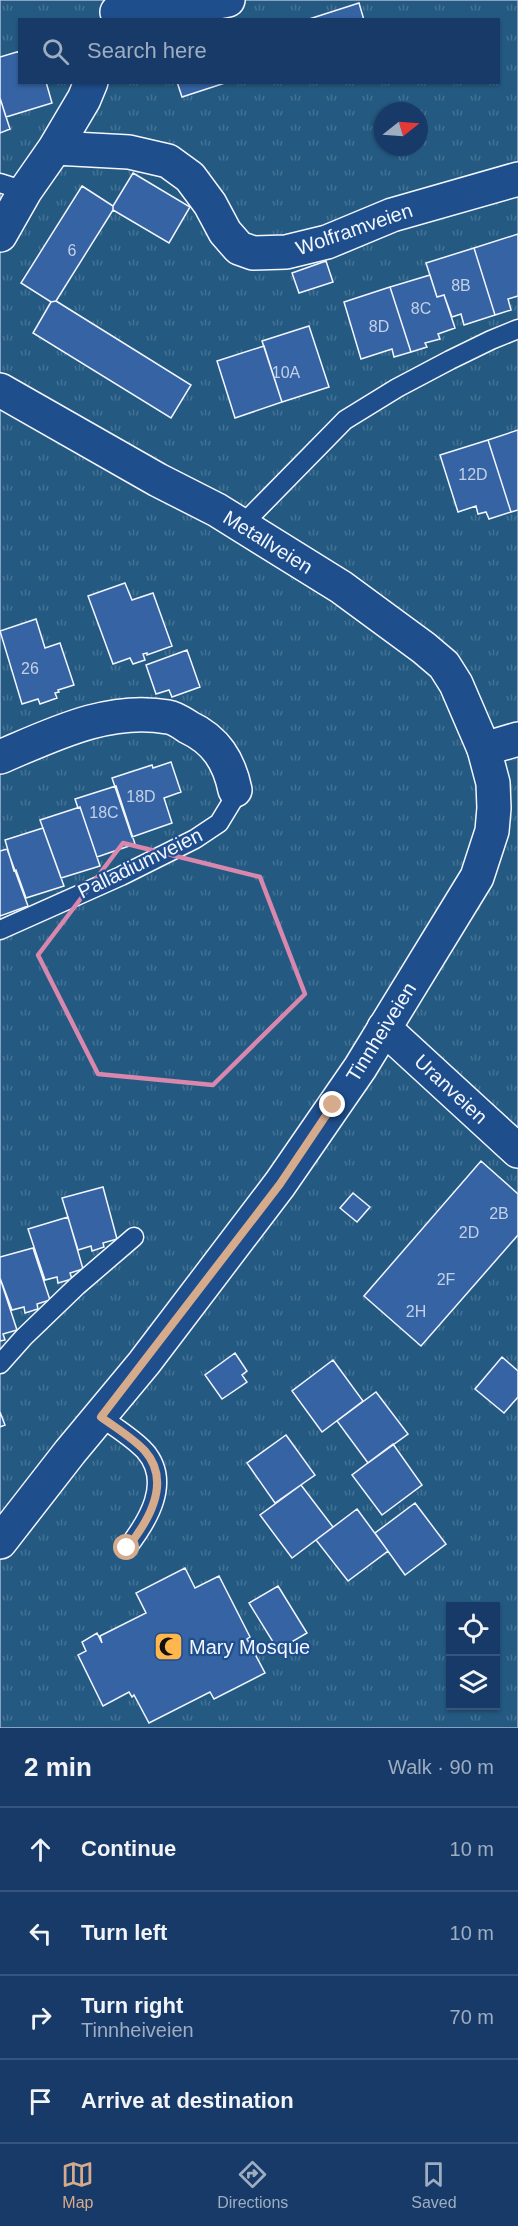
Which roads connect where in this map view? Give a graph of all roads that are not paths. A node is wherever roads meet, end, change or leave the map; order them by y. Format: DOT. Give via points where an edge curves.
graph roads {
  1 [pos="228,0"];
  2 [pos="116,10"];
  3 [pos="90,84"];
  4 [pos="55,148"];
  5 [pos="518,179"];
  6 [pos="13,187"];
  7 [pos="0,235"];
  8 [pos="518,329"];
  9 [pos="0,390"];
  10 [pos="241,526"];
  11 [pos="518,739"];
  12 [pos="484,749"];
  13 [pos="0,757"];
  14 [pos="235,790"];
  15 [pos="0,930"];
  16 [pos="384,1028"];
  17 [pos="518,1151"];
  18 [pos="134,1237"];
  19 [pos="0,1364"];
  20 [pos="101,1417"];
  21 [pos="0,1542"];
  22 [pos="127,1548"];
  1 -- 2 [label="street" via="183,9 136,13"];
  3 -- 4 [label="street"];
  4 -- 5 [label="street, Wolframveien" via="129,152 168,161 190,177 239,248 254,253 286,252 327,242 392,215"];
  4 -- 6 [label="street"];
  6 -- 7 [label="street"];
  8 -- 10 [label="lane" via="423,374 345,420"];
  9 -- 10 [label="street, Metallveien"];
  10 -- 12 [label="street, Metallveien" via="341,587 444,665"];
  11 -- 12 [label="street"];
  12 -- 16 [label="street, Tinnheiveien" via="493,783 494,808 492,831 477,877"];
  13 -- 14 [label="street, Palladiumveien" via="93,722 130,714 170,717 200,732 219,750 231,771"];
  14 -- 15 [label="lane, Palladiumveien" via="234,800 219,823 195,838"];
  16 -- 17 [label="street, Uranveien"];
  16 -- 20 [label="street, Tinnheiveien" via="280,1184"];
  18 -- 19 [label="lane" via="77,1286"];
  20 -- 21 [label="street, Tinnheiveien"];
  20 -- 22 [label="lane" via="135,1441 157,1471 157,1492 148,1517"];
}
